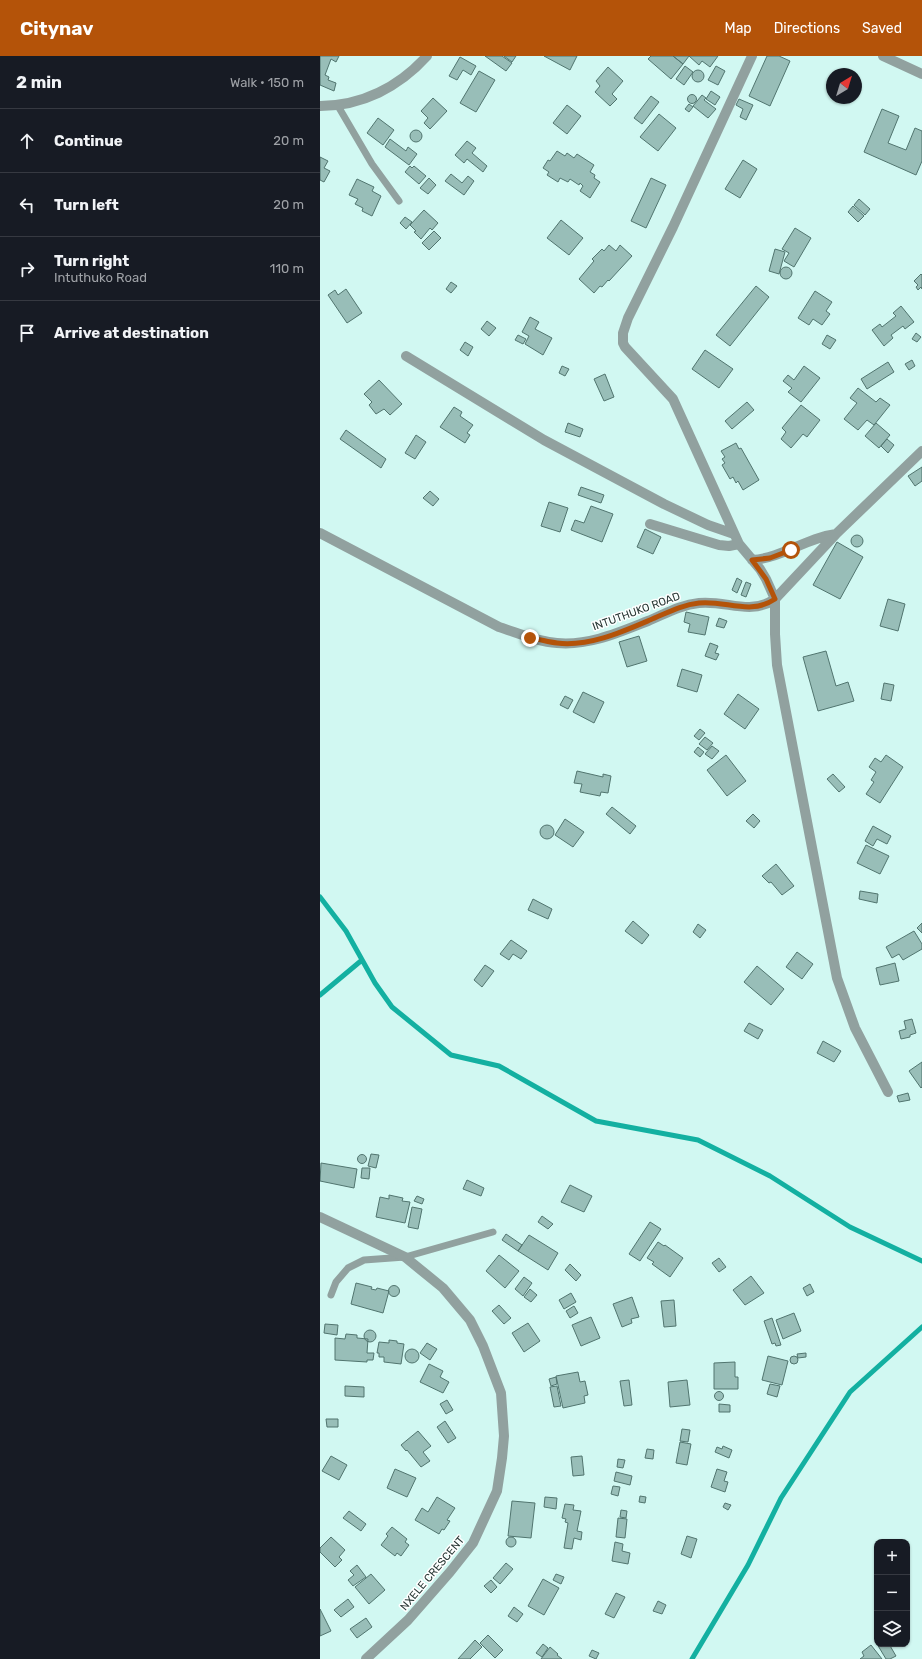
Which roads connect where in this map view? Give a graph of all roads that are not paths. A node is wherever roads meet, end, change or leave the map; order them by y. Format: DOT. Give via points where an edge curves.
graph roads {
  1 [pos="427,56"];
  2 [pos="752,56"];
  3 [pos="884,56"];
  4 [pos="922,74"];
  5 [pos="320,106"];
  6 [pos="338,106"];
  7 [pos="399,201"];
  8 [pos="406,356"];
  9 [pos="922,451"];
  10 [pos="650,524"];
  11 [pos="320,533"];
  12 [pos="734,534"];
  13 [pos="836,534"];
  14 [pos="739,544"];
  15 [pos="752,560"];
  16 [pos="775,599"];
  17 [pos="888,1092"];
  18 [pos="320,1217"];
  19 [pos="493,1232"];
  20 [pos="405,1256"];
  21 [pos="331,1295"];
  22 [pos="366,1659"];
  1 -- 6 [label="street" via="415,69 392,86 364,99"];
  2 -- 12 [label="street" via="628,318 623,334 623,343 631,354 673,399"];
  3 -- 4 [label="street"];
  5 -- 6 [label="street"];
  6 -- 7 [label="lane" via="372,164"];
  8 -- 12 [label="street" via="544,440 664,504"];
  9 -- 13 [label="street, INTUTHUKO ROAD"];
  10 -- 14 [label="street" via="719,545"];
  11 -- 16 [label="street, INTUTHUKO ROAD" via="499,627 557,644 585,642 618,632 685,605 711,603 753,608"];
  12 -- 14 [label="street"];
  13 -- 15 [label="street" via="822,536 770,558"];
  13 -- 16 [label="street, INTUTHUKO ROAD"];
  14 -- 15 [label="street"];
  15 -- 16 [label="street" via="766,579"];
  16 -- 17 [label="street" via="777,665 837,978 855,1028"];
  18 -- 20 [label="street, NXELE CRESCENT"];
  19 -- 20 [label="lane"];
  20 -- 21 [label="lane" via="364,1260 348,1268 336,1282"];
  20 -- 22 [label="street, NXELE CRESCENT" via="443,1288 470,1320 483,1346 501,1393 504,1436 502,1458 496,1491 473,1543 408,1620"];
}
